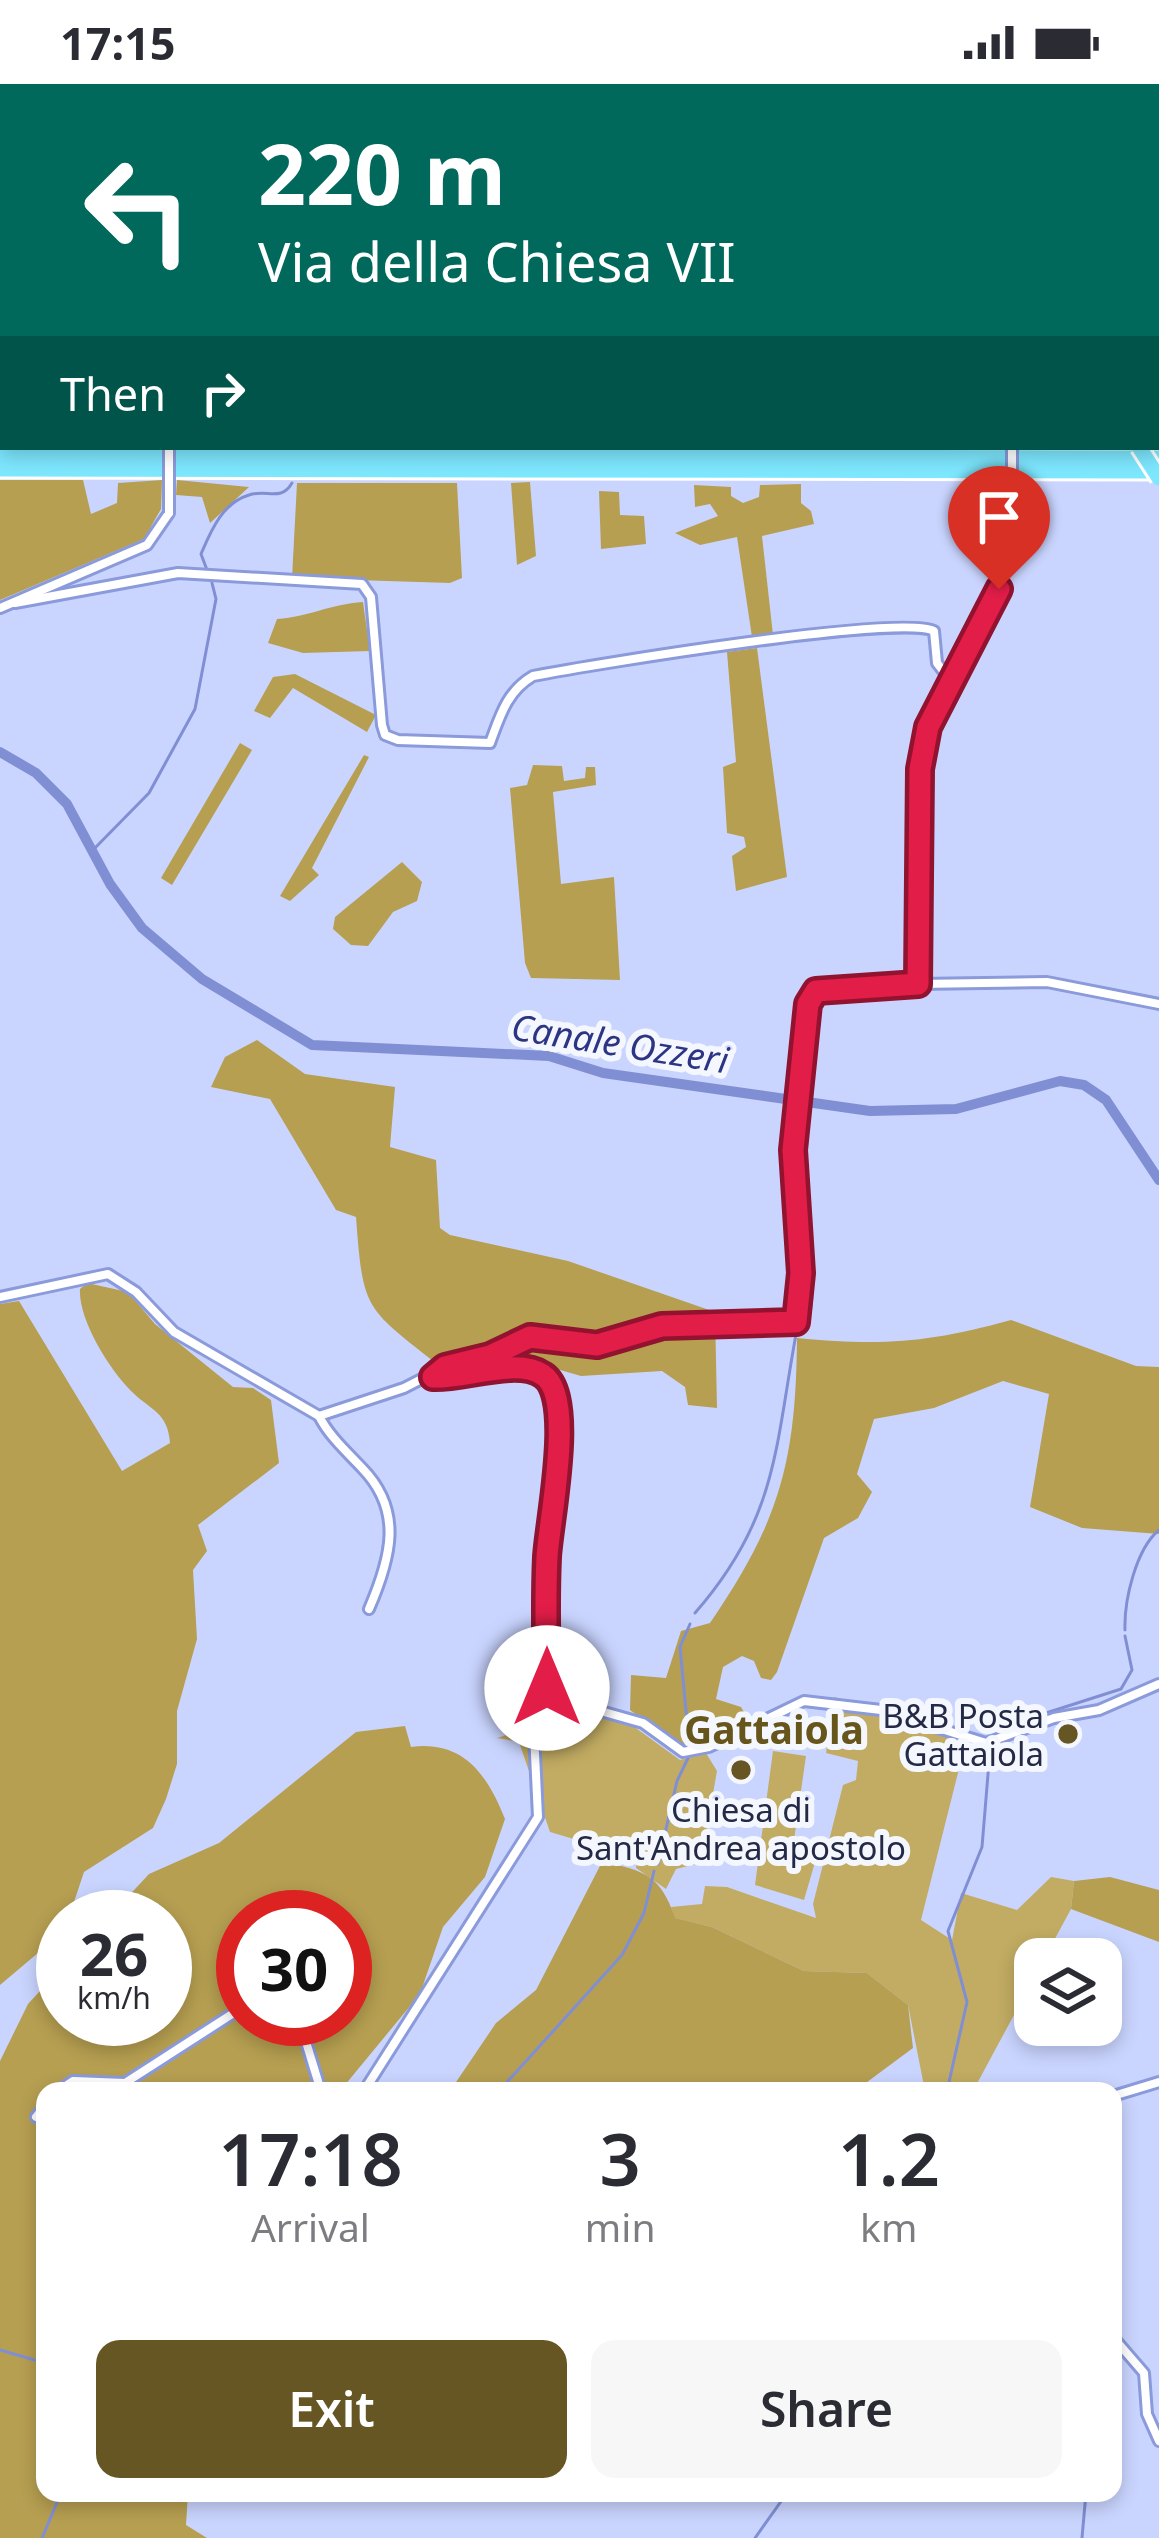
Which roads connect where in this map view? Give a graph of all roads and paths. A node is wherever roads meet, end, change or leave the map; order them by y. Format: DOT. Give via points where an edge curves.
graph roads {
  1 [pos="170,450"];
  2 [pos="841,450"];
  3 [pos="1012,450"];
  4 [pos="1158,451"];
  5 [pos="0,455"];
  6 [pos="756,458"];
  7 [pos="0,469"];
  8 [pos="1159,474"];
  9 [pos="15,603"];
  10 [pos="0,608"];
  11 [pos="952,681"];
  12 [pos="918,984"];
  13 [pos="1159,1004"];
  14 [pos="0,1297"];
  15 [pos="433,1377"];
  16 [pos="319,1416"];
  17 [pos="369,1609"];
  18 [pos="1159,1684"];
  19 [pos="548,1693"];
  20 [pos="216,2024"];
  21 [pos="307,2046"];
  22 [pos="127,2082"];
  23 [pos="318,2082"];
  24 [pos="370,2082"];
  25 [pos="1159,2082"];
  26 [pos="1122,2093"];
  27 [pos="1122,2347"];
  28 [pos="1159,2440"];
  1 -- 9 [label="street, bridge" via="169,513 148,544"];
  2 -- 6 [label="highway"];
  3 -- 11 [label="street, bridge" via="999,589"];
  4 -- 6 [label="highway"];
  5 -- 6 [label="highway"];
  7 -- 8 [label="highway"];
  9 -- 10 [label="street"];
  9 -- 11 [label="street" via="178,573 362,584 371,597 382,725 398,740 490,743 518,684 533,676 864,628 934,632 937,663"];
  11 -- 12 [label="street" via="928,727 920,769"];
  12 -- 13 [label="street" via="1047,982"];
  12 -- 15 [label="street" via="816,991 808,1004 793,1150 796,1322 662,1326 597,1345 530,1337"];
  14 -- 16 [label="street" via="108,1274 174,1332"];
  15 -- 16 [label="street"];
  15 -- 19 [label="street" via="525,1369 554,1387 559,1445 547,1556"];
  16 -- 17 [label="street" via="387,1498 387,1569"];
  18 -- 19 [label="street" via="998,1742 804,1701 709,1748 682,1752 643,1723"];
  19 -- 24 [label="street" via="533,1712 538,1817"];
  20 -- 22 [label="street"];
  21 -- 23 [label="street"];
  25 -- 26 [label="street"];
  27 -- 28 [label="street" via="1144,2373 1147,2414"];
}
